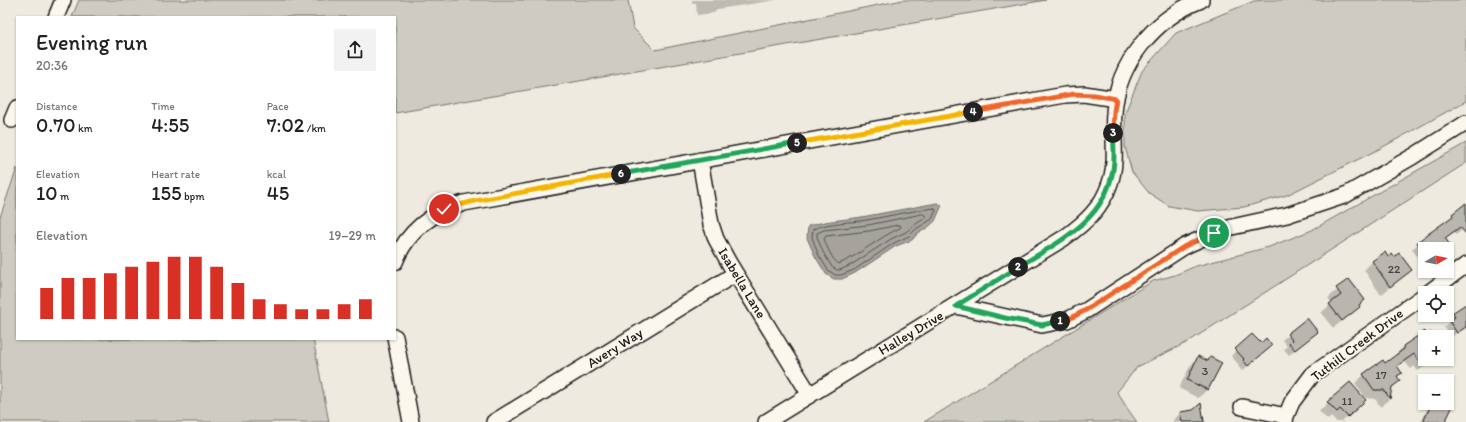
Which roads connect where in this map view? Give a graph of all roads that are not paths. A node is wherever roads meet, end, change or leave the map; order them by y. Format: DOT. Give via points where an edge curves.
graph roads {
  1 [pos="63,0"];
  2 [pos="1201,0"];
  3 [pos="56,16"];
  4 [pos="1116,99"];
  5 [pos="1466,123"];
  6 [pos="700,160"];
  7 [pos="396,260"];
  8 [pos="1466,265"];
  9 [pos="735,274"];
  10 [pos="1438,286"];
  11 [pos="1418,300"];
  12 [pos="956,306"];
  13 [pos="396,340"];
  14 [pos="810,395"];
  15 [pos="1242,407"];
  16 [pos="1285,419"];
  17 [pos="411,422"];
  18 [pos="494,422"];
  19 [pos="766,422"];
  1 -- 3 [label="street"];
  2 -- 4 [label="street, Halley Drive" via="1162,22 1152,32 1128,66"];
  4 -- 6 [label="street" via="1084,94 1065,95"];
  4 -- 12 [label="street, Halley Drive" via="1113,127 1114,168 1111,182 1098,208 1089,219 1064,238"];
  5 -- 12 [label="street" via="1344,196 1287,215 1232,227 1185,246 1067,320 1042,325"];
  6 -- 7 [label="street" via="454,206 417,228 403,245"];
  6 -- 9 [label="street, Isabella Lane" via="711,224 722,252"];
  8 -- 10 [label="street"];
  9 -- 14 [label="street, Isabella Lane"];
  9 -- 18 [label="street, Avery Way"];
  11 -- 16 [label="street, Tuthill Creek Drive" via="1313,374 1292,402"];
  12 -- 14 [label="street, Halley Drive"];
  13 -- 17 [label="street"];
  14 -- 19 [label="street, Halley Drive"];
  15 -- 16 [label="street"];
}
